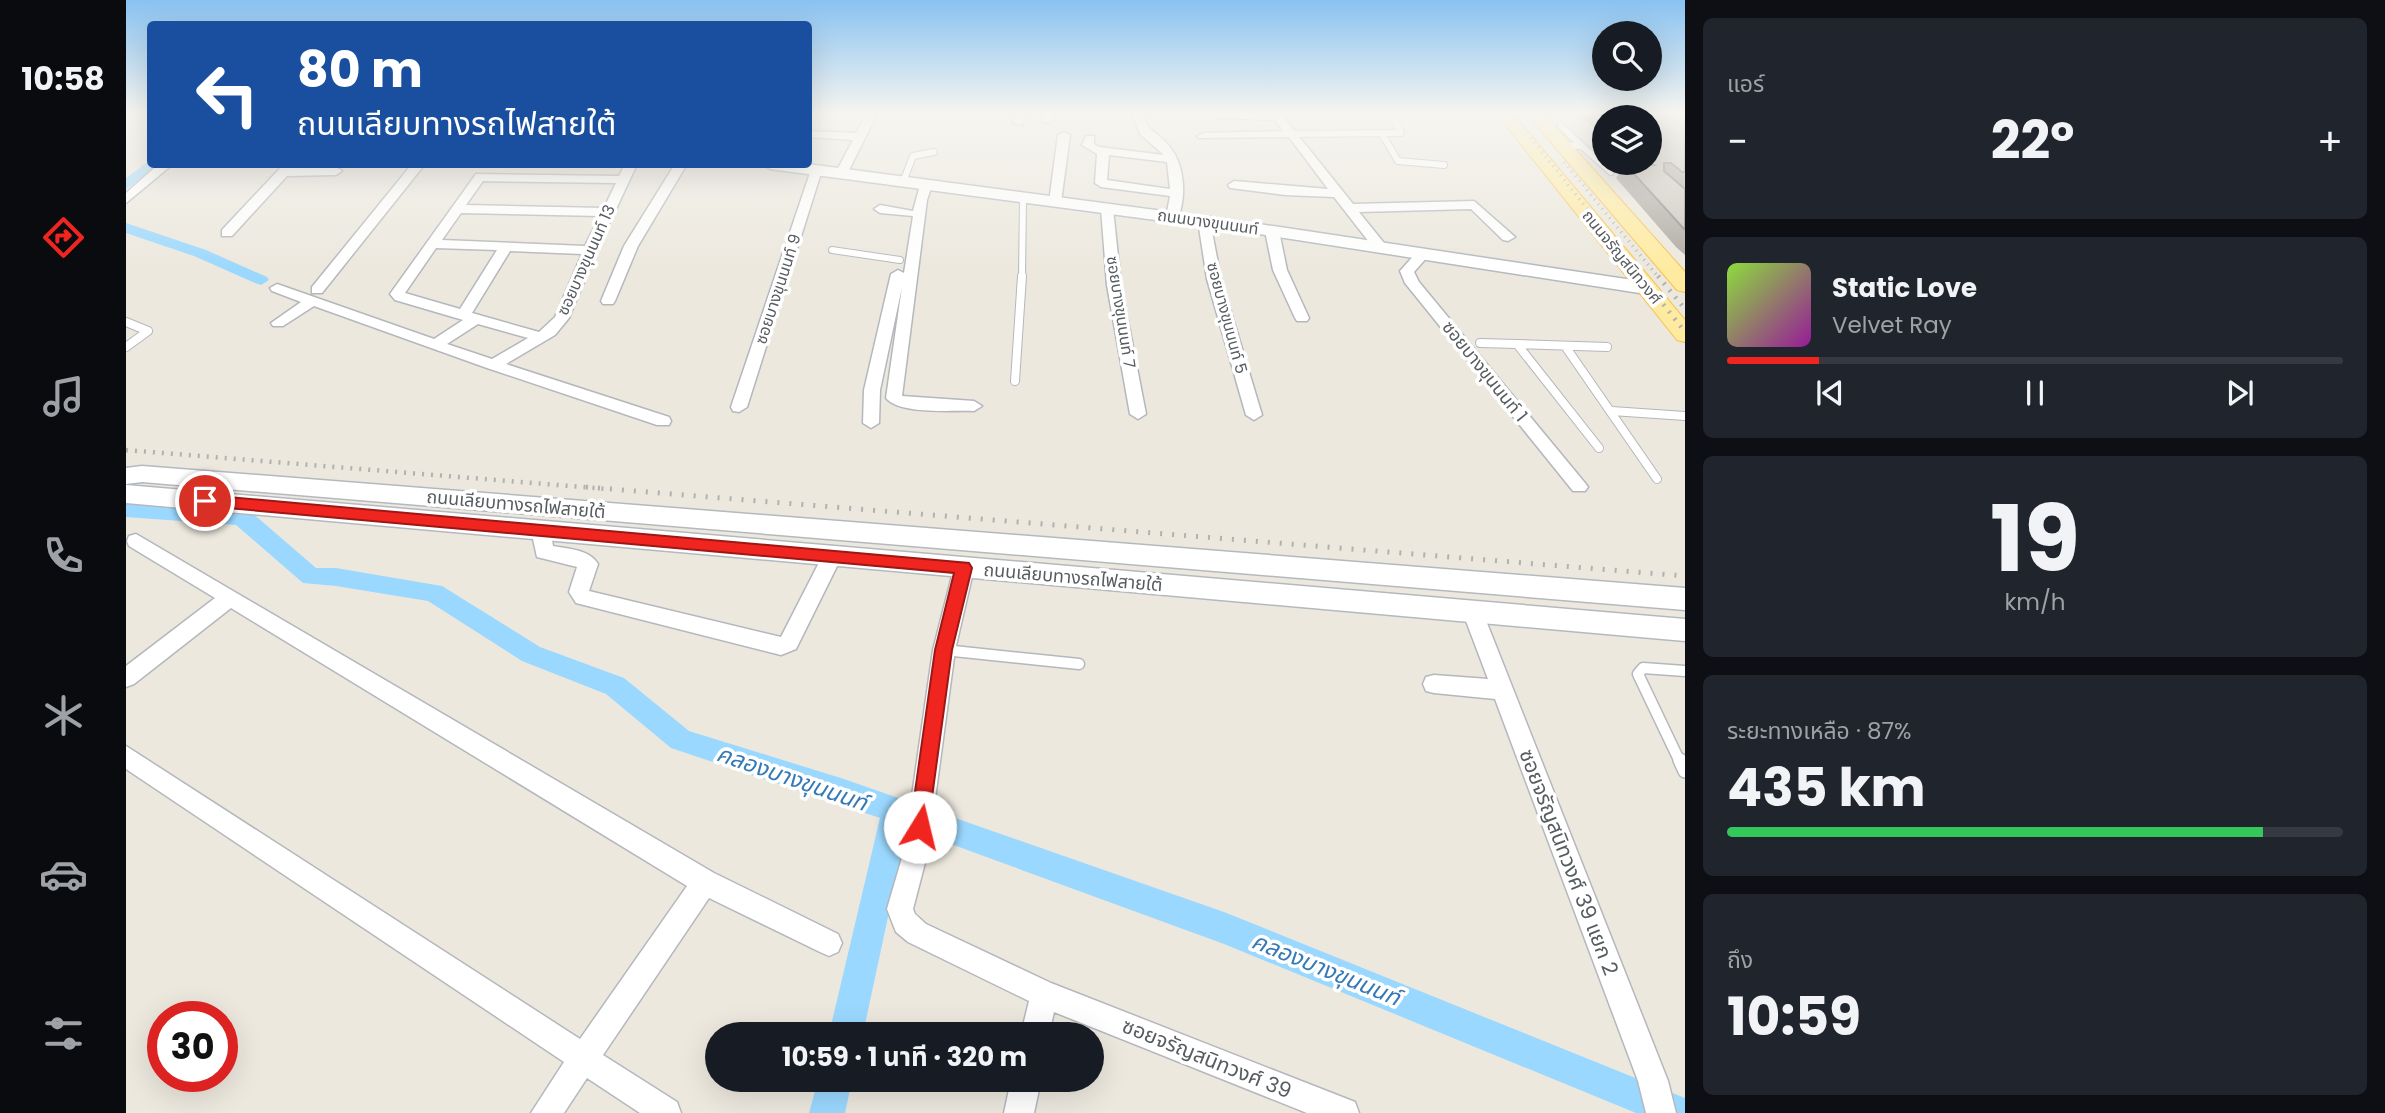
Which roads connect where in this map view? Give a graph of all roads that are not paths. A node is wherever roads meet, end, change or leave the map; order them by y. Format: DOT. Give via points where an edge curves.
graph roads {
  1 [pos="845,166"];
  2 [pos="913,166"];
  3 [pos="1060,166"];
  4 [pos="1102,166"];
  5 [pos="1173,166"];
  6 [pos="1316,166"];
  7 [pos="1547,166"];
  8 [pos="1590,166"];
  9 [pos="161,168"];
  10 [pos="287,168"];
  11 [pos="416,168"];
  12 [pos="629,168"];
  13 [pos="679,168"];
  14 [pos="801,168"];
  15 [pos="816,170"];
  16 [pos="336,171"];
  17 [pos="841,174"];
  18 [pos="622,180"];
  19 [pos="914,184"];
  20 [pos="1234,185"];
  21 [pos="132,189"];
  22 [pos="1176,193"];
  23 [pos="1338,193"];
  24 [pos="1023,198"];
  25 [pos="126,199"];
  26 [pos="1055,202"];
  27 [pos="1350,208"];
  28 [pos="456,209"];
  29 [pos="880,209"];
  30 [pos="1107,209"];
  31 [pos="607,212"];
  32 [pos="908,213"];
  33 [pos="1172,217"];
  34 [pos="1204,221"];
  35 [pos="1272,231"];
  36 [pos="227,233"];
  37 [pos="1508,237"];
  38 [pos="433,244"];
  39 [pos="506,247"];
  40 [pos="1381,248"];
  41 [pos="590,250"];
  42 [pos="832,250"];
  43 [pos="1422,255"];
  44 [pos="900,260"];
  45 [pos="1685,285"];
  46 [pos="1646,288"];
  47 [pos="314,296"];
  48 [pos="1685,299"];
  49 [pos="608,301"];
  50 [pos="295,311"];
  51 [pos="469,317"];
  52 [pos="1302,318"];
  53 [pos="126,322"];
  54 [pos="278,323"];
  55 [pos="1685,335"];
  56 [pos="541,337"];
  57 [pos="1480,343"];
  58 [pos="1517,344"];
  59 [pos="435,345"];
  60 [pos="1565,346"];
  61 [pos="1607,347"];
  62 [pos="126,348"];
  63 [pos="493,365"];
  64 [pos="1015,380"];
  65 [pos="974,406"];
  66 [pos="739,407"];
  67 [pos="1612,411"];
  68 [pos="1138,414"];
  69 [pos="1254,415"];
  70 [pos="1685,416"];
  71 [pos="663,421"];
  72 [pos="872,423"];
  73 [pos="1600,448"];
  74 [pos="1657,479"];
  75 [pos="131,482"];
  76 [pos="1579,487"];
  77 [pos="548,531"];
  78 [pos="136,541"];
  79 [pos="832,556"];
  80 [pos="964,568"];
  81 [pos="231,597"];
  82 [pos="1685,599"];
  83 [pos="1473,612"];
  84 [pos="1685,630"];
  85 [pos="944,650"];
  86 [pos="1079,664"];
  87 [pos="1685,671"];
  88 [pos="126,678"];
  89 [pos="1434,684"];
  90 [pos="1502,690"];
  91 [pos="126,756"];
  92 [pos="1685,771"];
  93 [pos="705,882"];
  94 [pos="830,943"];
  95 [pos="1044,994"];
  96 [pos="1038,1022"];
  97 [pos="584,1059"];
  98 [pos="1023,1092"];
  99 [pos="546,1113"];
  100 [pos="666,1113"];
  101 [pos="1019,1113"];
  102 [pos="1345,1113"];
  103 [pos="1661,1113"];
  1 -- 17 [label="street"];
  2 -- 19 [label="lane"];
  3 -- 26 [label="street"];
  4 -- 22 [label="street" via="1101,183"];
  5 -- 22 [label="street"];
  6 -- 23 [label="street"];
  7 -- 46 [label="main road, ถนนจรัญสนิทวงศ์"];
  8 -- 45 [label="main road, ถนนจรัญสนิทวงศ์"];
  9 -- 21 [label="street"];
  10 -- 16 [label="street"];
  10 -- 36 [label="street"];
  11 -- 47 [label="street"];
  12 -- 18 [label="street, ซอยบางขุนนนท์ 13"];
  13 -- 49 [label="street" via="631,246"];
  14 -- 15 [label="main road, ถนนบางขุนนนท์"];
  15 -- 17 [label="main road, ถนนบางขุนนนท์"];
  15 -- 66 [label="street, ซอยบางขุนนนท์ 9"];
  17 -- 19 [label="main road, ถนนบางขุนนนท์"];
  18 -- 28 [label="street" via="480,177"];
  18 -- 31 [label="street, ซอยบางขุนนนท์ 13"];
  19 -- 24 [label="main road, ถนนบางขุนนนท์"];
  19 -- 32 [label="street"];
  19 -- 65 [label="street" via="921,200 894,398 905,403"];
  20 -- 23 [label="street"];
  21 -- 25 [label="street"];
  22 -- 33 [label="street"];
  23 -- 27 [label="street"];
  24 -- 26 [label="main road, ถนนบางขุนนนท์"];
  24 -- 64 [label="lane"];
  26 -- 30 [label="main road, ถนนบางขุนนนท์"];
  27 -- 37 [label="street" via="1474,205"];
  27 -- 40 [label="street"];
  28 -- 31 [label="street"];
  28 -- 38 [label="street"];
  29 -- 32 [label="street"];
  30 -- 33 [label="main road, ถนนบางขุนนนท์"];
  30 -- 68 [label="street, ซอยบางขุนนนท์ 7" via="1114,285"];
  31 -- 41 [label="street, ซอยบางขุนนนท์ 13"];
  32 -- 44 [label="street"];
  33 -- 34 [label="main road, ถนนบางขุนนนท์"];
  34 -- 35 [label="main road, ถนนบางขุนนนท์"];
  34 -- 69 [label="street, ซอยบางขุนนนท์ 5" via="1214,279"];
  35 -- 40 [label="main road, ถนนบางขุนนนท์"];
  35 -- 52 [label="street" via="1280,271"];
  38 -- 39 [label="street"];
  38 -- 51 [label="street" via="397,294"];
  39 -- 41 [label="street"];
  39 -- 51 [label="street"];
  40 -- 43 [label="main road, ถนนบางขุนนนท์"];
  41 -- 56 [label="street, ซอยบางขุนนนท์ 13" via="562,318"];
  42 -- 44 [label="lane"];
  43 -- 46 [label="main road, ถนนบางขุนนนท์"];
  43 -- 76 [label="street, ซอยบางขุนนนท์ 1" via="1407,271 1412,283"];
  44 -- 72 [label="street" via="872,390"];
  46 -- 48 [label="main road"];
  46 -- 55 [label="main road, ถนนจรัญสนิทวงศ์"];
  47 -- 50 [label="street"];
  47 -- 50 [label="street" via="284,291 277,303"];
  47 -- 59 [label="street"];
  50 -- 54 [label="street"];
  51 -- 56 [label="street"];
  51 -- 59 [label="street"];
  53 -- 62 [label="lane" via="148,331"];
  56 -- 63 [label="street, ซอยบางขุนนนท์ 13"];
  57 -- 58 [label="lane"];
  58 -- 60 [label="lane"];
  58 -- 73 [label="lane"];
  59 -- 63 [label="street"];
  60 -- 61 [label="lane"];
  60 -- 67 [label="lane"];
  63 -- 71 [label="street"];
  67 -- 70 [label="lane"];
  67 -- 74 [label="lane"];
  75 -- 77 [label="main road, ถนนเลียบทางรถไฟสายใต้"];
  75 -- 82 [label="main road, ถนนเลียบทางรถไฟสายใต้"];
  77 -- 79 [label="main road, ถนนเลียบทางรถไฟสายใต้"];
  77 -- 79 [label="street" via="542,539 544,552 588,564 579,592 583,597 781,646 789,643"];
  78 -- 81 [label="street"];
  79 -- 80 [label="main road, ถนนเลียบทางรถไฟสายใต้"];
  80 -- 83 [label="main road, ถนนเลียบทางรถไฟสายใต้"];
  80 -- 85 [label="street, ซอยจรัญสนิทวงศ์ 39"];
  81 -- 88 [label="street"];
  81 -- 93 [label="street"];
  83 -- 84 [label="main road, ถนนเลียบทางรถไฟสายใต้"];
  83 -- 90 [label="street, ซอยจรัญสนิทวงศ์ 39 แยก 2"];
  85 -- 86 [label="lane"];
  85 -- 95 [label="street, ซอยจรัญสนิทวงศ์ 39" via="916,851 900,909 905,923 917,933"];
  87 -- 92 [label="lane" via="1648,668 1638,674"];
  89 -- 90 [label="street"];
  90 -- 103 [label="street, ซอยจรัญสนิทวงศ์ 39 แยก 2" via="1653,1081"];
  91 -- 97 [label="street"];
  93 -- 94 [label="street"];
  93 -- 97 [label="street"];
  95 -- 96 [label="street"];
  95 -- 102 [label="street, ซอยจรัญสนิทวงศ์ 39"];
  97 -- 99 [label="street"];
  97 -- 100 [label="street"];
  98 -- 101 [label="street"];
}
